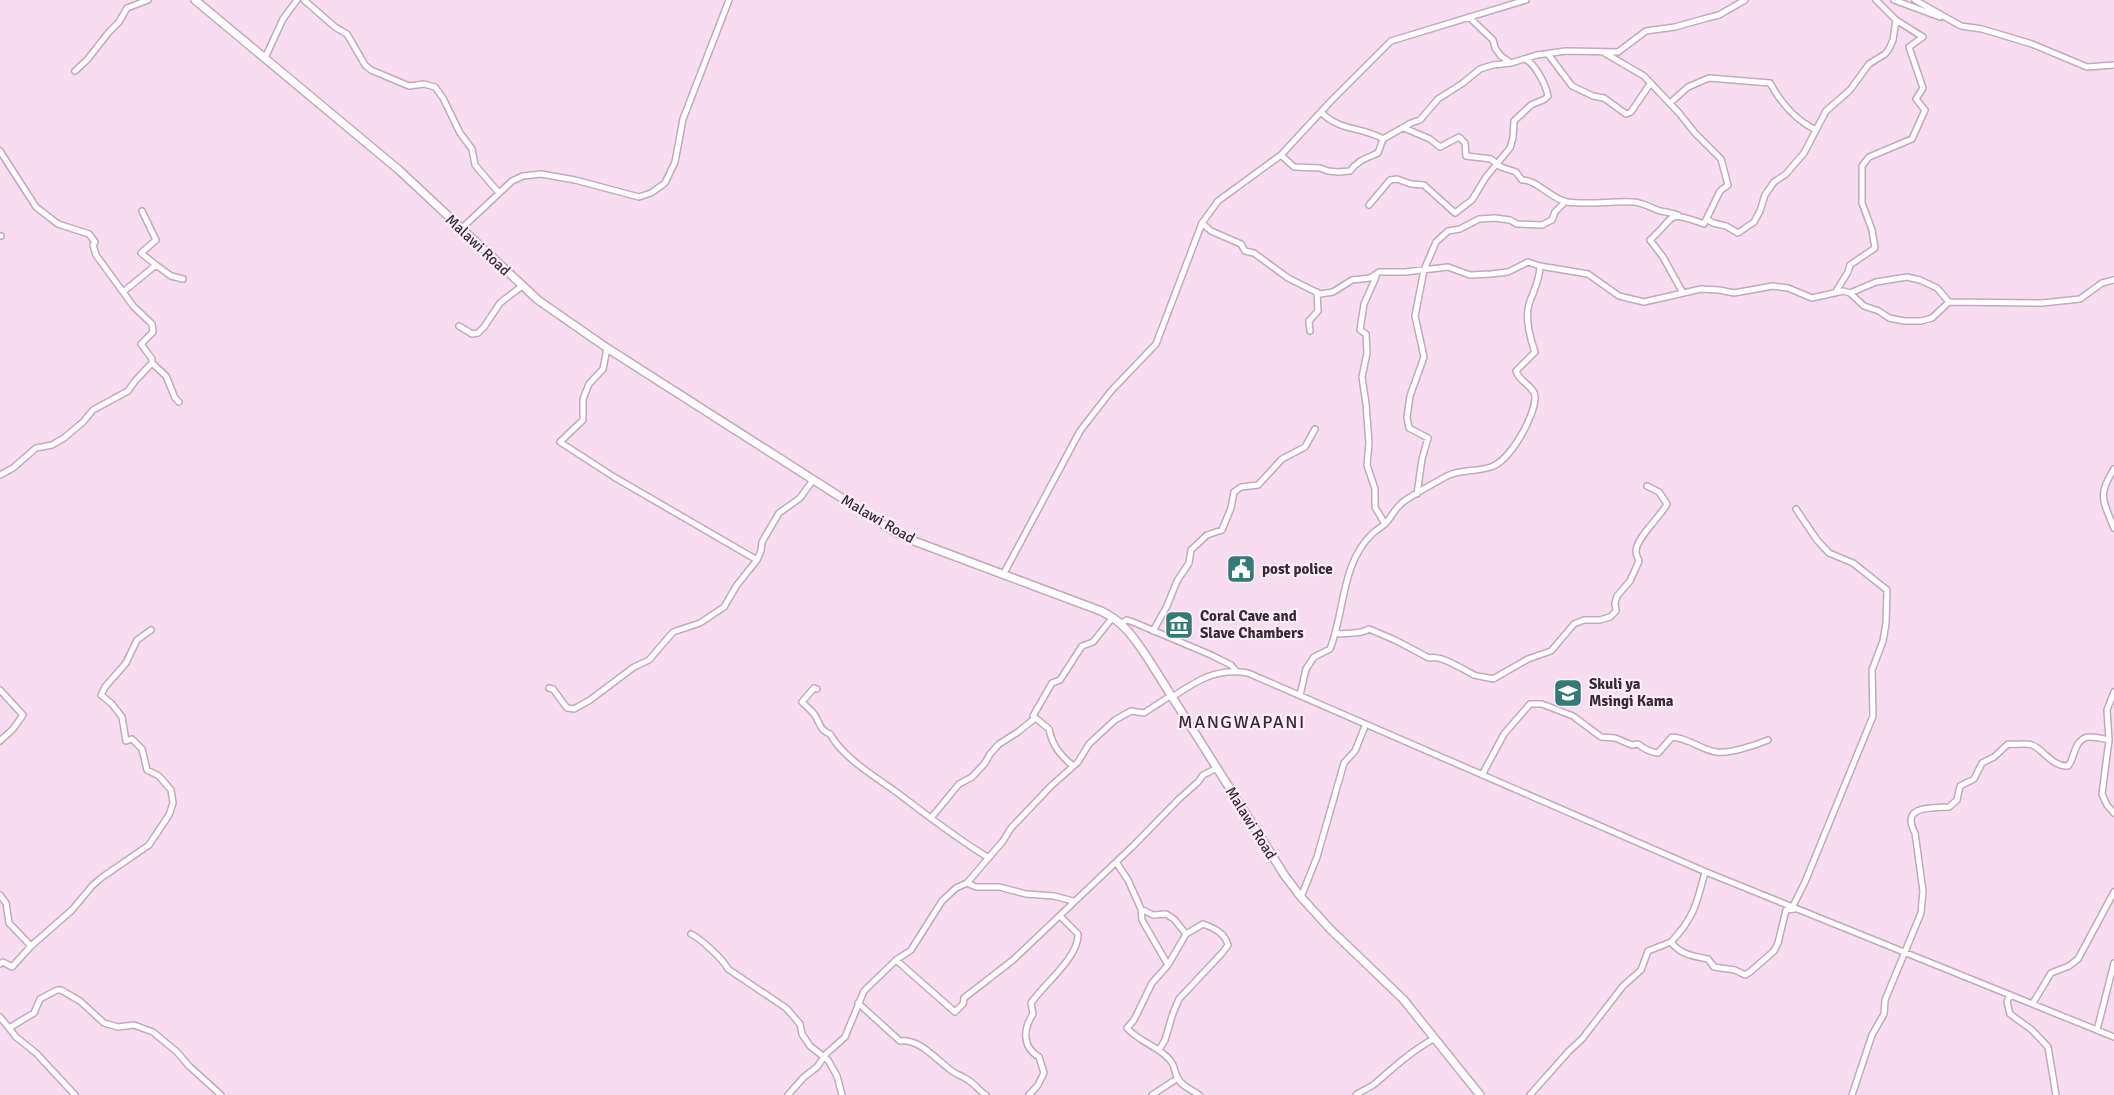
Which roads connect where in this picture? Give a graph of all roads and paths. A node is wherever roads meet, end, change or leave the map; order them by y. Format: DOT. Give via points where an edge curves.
graph roads {
  1 [pos="148,0"];
  2 [pos="195,0"];
  3 [pos="297,0"];
  4 [pos="303,0"];
  5 [pos="729,0"];
  6 [pos="1526,0"];
  7 [pos="1745,0"];
  8 [pos="1876,0"];
  9 [pos="1894,0"];
  10 [pos="1915,0"];
  11 [pos="1469,18"];
  12 [pos="1896,20"];
  13 [pos="1949,20"];
  14 [pos="1603,52"];
  15 [pos="1548,54"];
  16 [pos="265,58"];
  17 [pos="1524,59"];
  18 [pos="1511,63"];
  19 [pos="2114,65"];
  20 [pos="75,71"];
  21 [pos="1650,84"];
  22 [pos="1670,103"];
  23 [pos="1321,112"];
  24 [pos="1404,128"];
  25 [pos="1816,130"];
  26 [pos="1383,140"];
  27 [pos="0,151"];
  28 [pos="1281,155"];
  29 [pos="1498,164"];
  30 [pos="499,193"];
  31 [pos="1565,202"];
  32 [pos="1369,205"];
  33 [pos="142,211"];
  34 [pos="1680,215"];
  35 [pos="1707,220"];
  36 [pos="1202,223"];
  37 [pos="461,229"];
  38 [pos="156,265"];
  39 [pos="1540,266"];
  40 [pos="1424,270"];
  41 [pos="1376,275"];
  42 [pos="183,279"];
  43 [pos="2114,280"];
  44 [pos="522,286"];
  45 [pos="123,292"];
  46 [pos="1317,292"];
  47 [pos="1683,293"];
  48 [pos="1835,293"];
  49 [pos="1850,293"];
  50 [pos="1949,302"];
  51 [pos="459,326"];
  52 [pos="1310,331"];
  53 [pos="607,348"];
  54 [pos="152,363"];
  55 [pos="179,402"];
  56 [pos="1315,429"];
  57 [pos="2114,469"];
  58 [pos="1,474"];
  59 [pos="813,480"];
  60 [pos="1647,486"];
  61 [pos="1417,495"];
  62 [pos="1796,509"];
  63 [pos="1385,524"];
  64 [pos="2114,528"];
  65 [pos="757,560"];
  66 [pos="1003,575"];
  67 [pos="1113,617"];
  68 [pos="1121,623"];
  69 [pos="151,630"];
  70 [pos="1153,631"];
  71 [pos="1336,632"];
  72 [pos="1236,671"];
  73 [pos="549,688"];
  74 [pos="816,688"];
  75 [pos="0,690"];
  76 [pos="2114,693"];
  77 [pos="1300,695"];
  78 [pos="1171,697"];
  79 [pos="1034,719"];
  80 [pos="1365,726"];
  81 [pos="1768,740"];
  82 [pos="2109,740"];
  83 [pos="0,741"];
  84 [pos="1073,766"];
  85 [pos="1217,768"];
  86 [pos="1482,775"];
  87 [pos="2114,813"];
  88 [pos="931,818"];
  89 [pos="988,858"];
  90 [pos="1116,862"];
  91 [pos="1705,872"];
  92 [pos="967,883"];
  93 [pos="2114,892"];
  94 [pos="0,895"];
  95 [pos="1300,897"];
  96 [pos="1073,901"];
  97 [pos="1793,908"];
  98 [pos="1141,909"];
  99 [pos="1060,916"];
  100 [pos="691,934"];
  101 [pos="1186,934"];
  102 [pos="1671,942"];
  103 [pos="31,946"];
  104 [pos="1904,952"];
  105 [pos="896,960"];
  106 [pos="2114,963"];
  107 [pos="0,964"];
  108 [pos="1168,965"];
  109 [pos="2010,995"];
  110 [pos="858,1003"];
  111 [pos="2033,1003"];
  112 [pos="0,1017"];
  113 [pos="9,1028"];
  114 [pos="2097,1030"];
  115 [pos="2114,1037"];
  116 [pos="1435,1038"];
  117 [pos="1159,1050"];
  118 [pos="825,1056"];
  119 [pos="1178,1078"];
  120 [pos="75,1095"];
  121 [pos="221,1095"];
  122 [pos="788,1095"];
  123 [pos="842,1095"];
  124 [pos="986,1095"];
  125 [pos="1029,1095"];
  126 [pos="1152,1095"];
  127 [pos="1198,1095"];
  128 [pos="1356,1095"];
  129 [pos="1480,1095"];
  130 [pos="1530,1095"];
  131 [pos="1852,1095"];
  132 [pos="2056,1095"];
  1 -- 20 [label="street" via="127,8"];
  2 -- 16 [label="main road, Malawi Road"];
  3 -- 16 [label="street"];
  4 -- 30 [label="street" via="347,34 371,70 409,86 435,87 472,149 476,165"];
  5 -- 30 [label="street" via="683,119 675,162 664,183 639,197 542,174 523,176"];
  6 -- 11 [label="street"];
  7 -- 14 [label="street" via="1719,15 1646,31 1624,49"];
  8 -- 12 [label="street"];
  9 -- 13 [label="street"];
  10 -- 13 [label="street"];
  11 -- 18 [label="street"];
  11 -- 23 [label="street" via="1391,41"];
  12 -- 25 [label="street" via="1889,49 1869,64 1850,90 1826,111"];
  12 -- 48 [label="street" via="1923,37 1909,47 1923,88 1916,99 1925,110 1912,140 1869,157 1862,166 1862,203 1875,248 1850,265"];
  13 -- 19 [label="street" via="1961,27 1976,27 2032,44 2087,67"];
  14 -- 15 [label="street"];
  14 -- 21 [label="street" via="1644,76"];
  15 -- 17 [label="street"];
  15 -- 21 [label="street" via="1572,86 1604,98 1626,114"];
  16 -- 37 [label="main road, Malawi Road" via="399,170"];
  17 -- 18 [label="street"];
  17 -- 29 [label="street" via="1532,63 1548,96 1514,121 1514,138"];
  18 -- 24 [label="street" via="1480,69 1438,99 1420,120"];
  21 -- 22 [label="street"];
  22 -- 25 [label="street" via="1688,87 1709,78 1761,81 1770,83 1781,103"];
  22 -- 35 [label="street" via="1721,159 1728,185 1720,191"];
  23 -- 26 [label="street" via="1342,127"];
  23 -- 28 [label="street"];
  24 -- 26 [label="street"];
  24 -- 29 [label="street" via="1440,147 1459,137 1465,143 1466,156 1491,159"];
  25 -- 35 [label="street" via="1804,153 1770,186 1754,222 1738,233"];
  26 -- 28 [label="street" via="1378,153 1368,155 1350,171 1294,167"];
  27 -- 45 [label="street" via="36,207 58,224 89,234 95,242 96,255"];
  28 -- 36 [label="street" via="1218,201"];
  29 -- 31 [label="street"];
  29 -- 32 [label="street" via="1472,200 1456,214 1424,185 1397,179 1390,180"];
  30 -- 37 [label="street"];
  31 -- 34 [label="street" via="1636,202"];
  31 -- 40 [label="street" via="1552,220 1542,225 1479,219 1448,231 1436,242"];
  33 -- 38 [label="street" via="156,240 141,253"];
  34 -- 35 [label="street" via="1704,224"];
  34 -- 47 [label="street" via="1669,219 1650,240"];
  36 -- 46 [label="street"];
  36 -- 66 [label="street" via="1156,344 1080,431"];
  37 -- 44 [label="main road, Malawi Road"];
  38 -- 42 [label="street"];
  38 -- 45 [label="street"];
  39 -- 40 [label="street" via="1528,262 1508,272 1470,275 1448,267"];
  39 -- 47 [label="street" via="1588,274 1619,296 1644,302"];
  39 -- 61 [label="street" via="1528,306 1535,352 1516,371 1535,396 1522,435 1493,467 1449,475"];
  40 -- 41 [label="street"];
  40 -- 61 [label="street" via="1415,316 1424,357 1407,417 1409,428 1428,438"];
  41 -- 46 [label="street" via="1352,280 1333,292"];
  41 -- 63 [label="street" via="1364,304 1360,330 1366,334 1367,353 1362,377 1369,443 1367,465 1376,507"];
  43 -- 50 [label="street" via="2102,283 2080,299 2042,303"];
  44 -- 51 [label="street" via="501,303 478,333"];
  44 -- 53 [label="main road, Malawi Road"];
  45 -- 54 [label="street" via="152,324 153,332 141,344"];
  46 -- 52 [label="street" via="1318,311 1309,321"];
  47 -- 48 [label="street" via="1701,289 1734,293 1773,286 1812,298"];
  48 -- 49 [label="street"];
  49 -- 50 [label="street" via="1876,282 1907,277 1937,288"];
  49 -- 50 [label="street" via="1864,306 1904,321 1932,318"];
  53 -- 59 [label="main road, Malawi Road"];
  53 -- 65 [label="street" via="603,369 589,384 583,420 560,442"];
  54 -- 55 [label="street" via="166,376"];
  54 -- 58 [label="street" via="128,391 93,410 64,438 36,448"];
  56 -- 70 [label="street" via="1305,447 1282,459 1258,485 1234,492 1222,530 1207,535 1191,550 1189,563"];
  57 -- 64 [label="street" via="2103,486 2107,514"];
  59 -- 65 [label="street" via="800,498 779,513 762,542"];
  59 -- 66 [label="main road, Malawi Road" via="895,532"];
  60 -- 71 [label="street" via="1659,492 1667,504 1640,539 1636,552 1639,561 1616,600 1616,611 1606,619 1574,624 1551,651 1494,679 1429,658 1369,629 1359,634"];
  61 -- 63 [label="street" via="1403,501"];
  62 -- 97 [label="street" via="1829,553 1853,563 1887,590 1883,640 1872,670 1873,716"];
  63 -- 71 [label="street" via="1370,536 1350,569"];
  65 -- 73 [label="street" via="724,607 700,623 674,632 649,660 590,700 570,710"];
  66 -- 67 [label="main road, Malawi Road"];
  67 -- 68 [label="main road, Malawi Road"];
  67 -- 79 [label="street" via="1093,642 1082,646 1060,680 1052,683 1032,716"];
  68 -- 70 [label="street" via="1127,620"];
  68 -- 78 [label="main road, Malawi Road"];
  69 -- 103 [label="street" via="137,640 126,663 101,695 122,717 126,741 132,739 142,749 147,770 169,786 173,803 169,815 148,845 101,878"];
  70 -- 72 [label="street" via="1211,655"];
  71 -- 77 [label="street" via="1330,649 1314,657 1306,669"];
  72 -- 77 [label="street"];
  72 -- 78 [label="street" via="1212,674"];
  74 -- 88 [label="street" via="802,702 815,715 817,723 859,766"];
  75 -- 83 [label="street" via="23,715"];
  76 -- 82 [label="street" via="2107,710"];
  77 -- 80 [label="street"];
  78 -- 84 [label="street" via="1144,713 1131,711 1115,720 1089,744"];
  78 -- 85 [label="main road, Malawi Road"];
  79 -- 84 [label="street" via="1049,729 1056,749"];
  79 -- 88 [label="street" via="999,744"];
  80 -- 86 [label="street"];
  80 -- 95 [label="street" via="1355,751 1344,763 1317,857"];
  81 -- 86 [label="street" via="1715,752 1672,737 1654,753 1638,744 1601,737 1573,716 1542,704 1530,704 1504,734"];
  82 -- 87 [label="street" via="2102,794"];
  82 -- 104 [label="street" via="2084,738 2073,760 2064,767 2031,745 2008,744 1982,763 1974,779 1960,786 1957,800 1949,807 1919,809 1914,814 1910,824 1915,833 1923,891 1921,913"];
  84 -- 89 [label="street" via="1011,828"];
  85 -- 90 [label="street" via="1203,775"];
  85 -- 95 [label="main road, Malawi Road"];
  86 -- 91 [label="street"];
  88 -- 89 [label="street"];
  89 -- 92 [label="street"];
  90 -- 96 [label="street"];
  90 -- 98 [label="street"];
  91 -- 97 [label="street"];
  91 -- 102 [label="street" via="1694,911"];
  92 -- 96 [label="street"];
  92 -- 105 [label="street" via="948,894 911,950"];
  93 -- 111 [label="street" via="2078,959 2051,973"];
  94 -- 103 [label="street" via="6,903 9,922"];
  95 -- 116 [label="main road, Malawi Road" via="1402,999"];
  96 -- 99 [label="street"];
  97 -- 102 [label="street" via="1786,910 1774,951 1745,975 1714,967 1708,959 1677,950"];
  97 -- 104 [label="street"];
  98 -- 101 [label="street" via="1153,915 1166,914"];
  98 -- 108 [label="street" via="1142,920"];
  99 -- 105 [label="street" via="964,998 955,1012"];
  99 -- 125 [label="street" via="1078,934 1079,941 1074,953 1031,1003 1033,1014 1028,1021 1026,1040 1030,1052 1039,1057 1044,1073"];
  100 -- 118 [label="street" via="729,969 786,1008 800,1024 810,1046"];
  101 -- 108 [label="street"];
  101 -- 117 [label="street" via="1203,924 1224,936 1228,945 1184,992"];
  102 -- 130 [label="street" via="1648,951 1641,970"];
  103 -- 107 [label="street" via="12,967"];
  104 -- 109 [label="street"];
  104 -- 131 [label="street"];
  105 -- 110 [label="street" via="864,991"];
  106 -- 114 [label="street"];
  108 -- 117 [label="street" via="1152,982 1127,1028"];
  109 -- 111 [label="street"];
  109 -- 132 [label="street" via="2010,1014 2048,1047"];
  110 -- 118 [label="street" via="845,1037"];
  110 -- 124 [label="street" via="900,1041 918,1044"];
  111 -- 114 [label="street"];
  112 -- 113 [label="street"];
  113 -- 120 [label="street"];
  113 -- 121 [label="street" via="34,1013 40,999 61,990 104,1023 118,1027 134,1025 153,1032"];
  114 -- 115 [label="street"];
  116 -- 128 [label="street" via="1414,1049 1398,1066"];
  116 -- 129 [label="main road, Malawi Road"];
  117 -- 119 [label="street" via="1174,1064"];
  118 -- 122 [label="street"];
  118 -- 123 [label="street" via="837,1076"];
  119 -- 126 [label="street"];
  119 -- 127 [label="street"];
}
